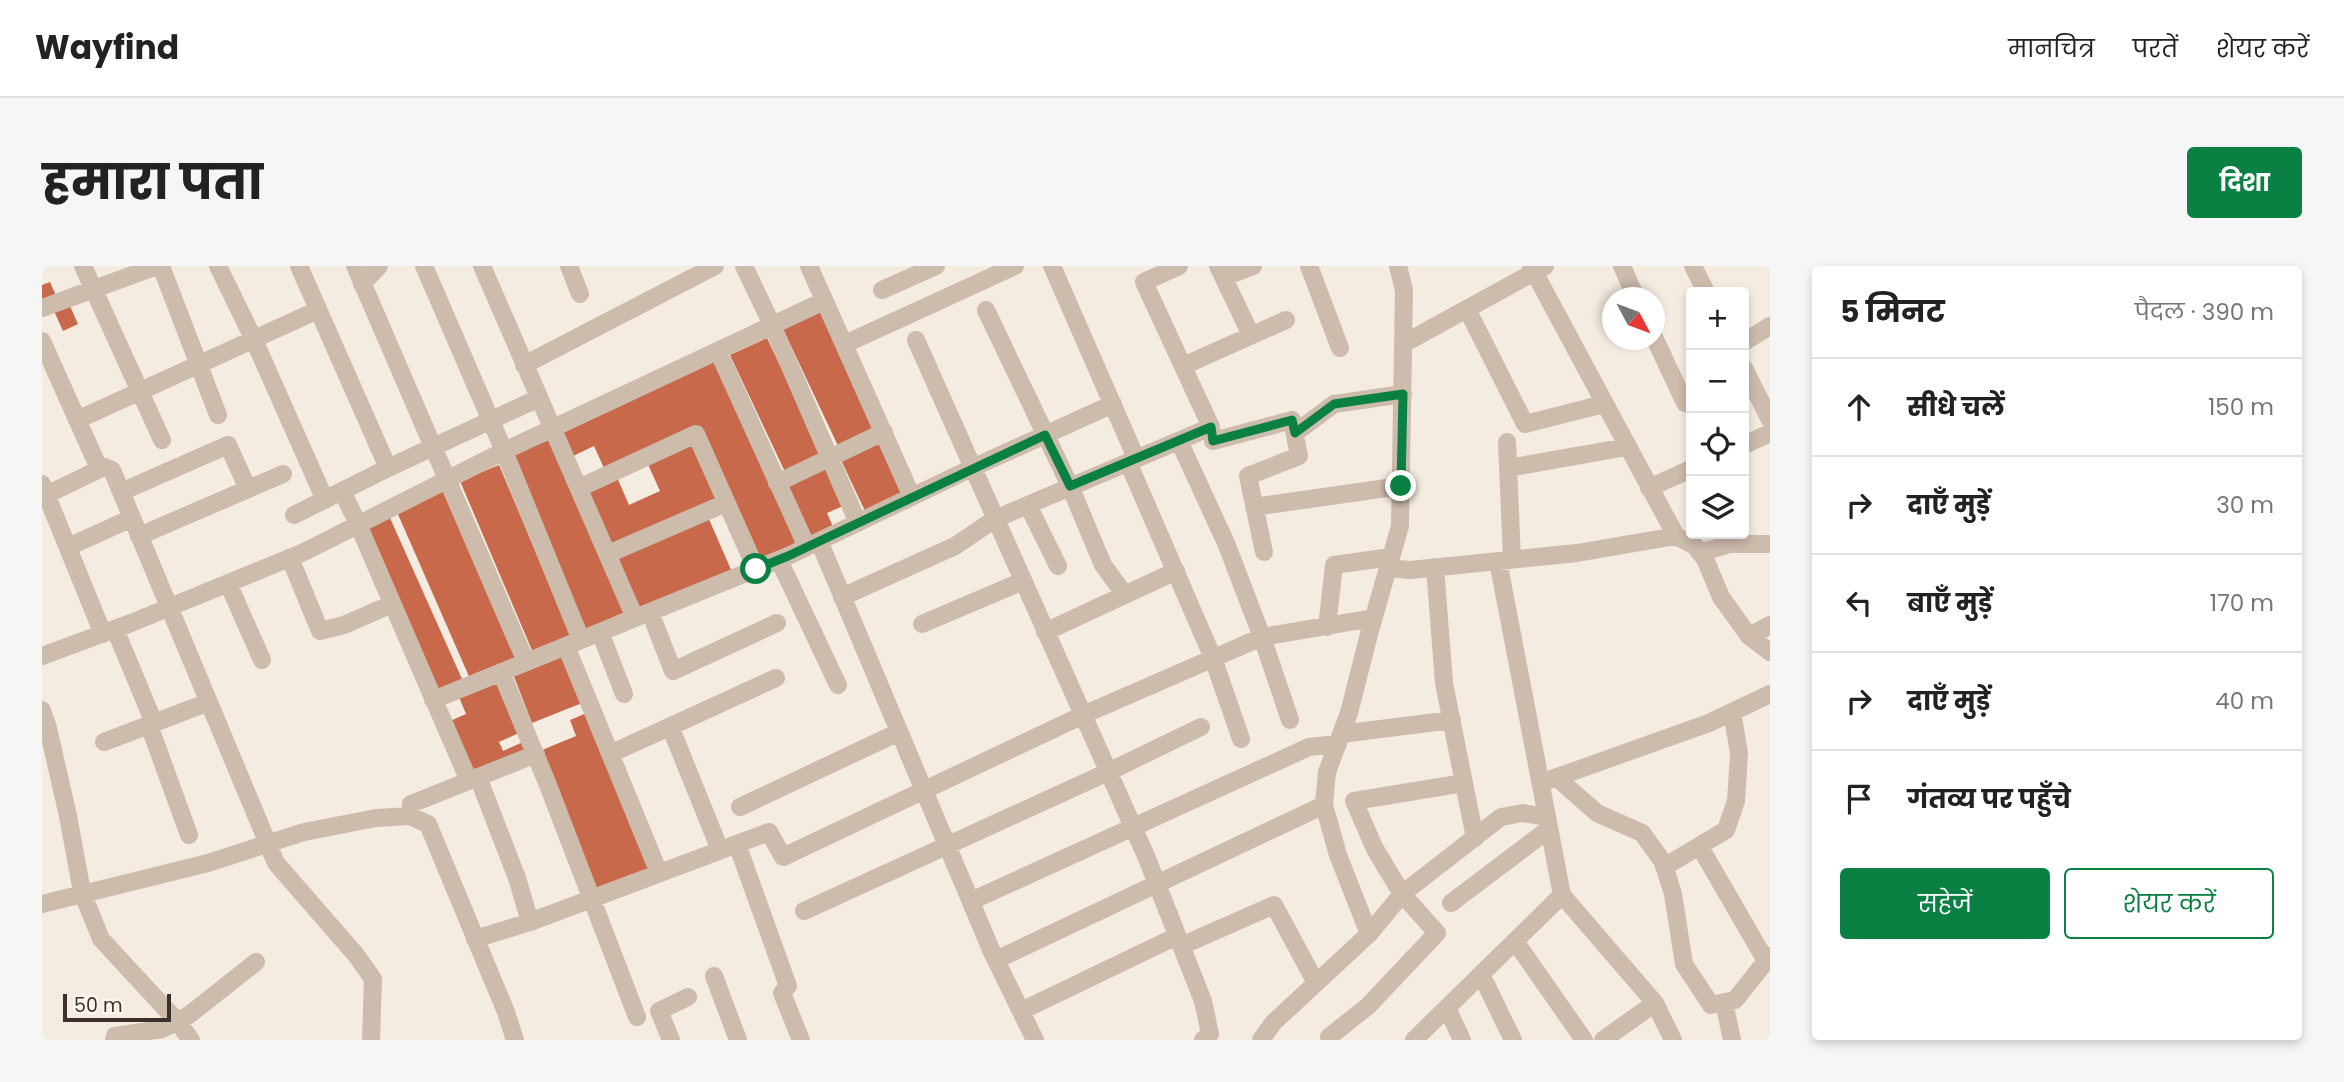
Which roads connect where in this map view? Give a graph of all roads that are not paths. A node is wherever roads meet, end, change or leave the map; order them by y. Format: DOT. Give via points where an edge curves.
graph roads {
  1 [pos="83,266"];
  2 [pos="159,266"];
  3 [pos="218,266"];
  4 [pos="299,266"];
  5 [pos="355,266"];
  6 [pos="379,266"];
  7 [pos="424,266"];
  8 [pos="482,266"];
  9 [pos="569,266"];
  10 [pos="715,266"];
  11 [pos="744,266"];
  12 [pos="809,266"];
  13 [pos="936,266"];
  14 [pos="1052,266"];
  15 [pos="1179,266"];
  16 [pos="1253,266"];
  17 [pos="1309,266"];
  18 [pos="1398,266"];
  19 [pos="1622,266"];
  20 [pos="1693,266"];
  21 [pos="1010,267"];
  22 [pos="1537,268"];
  23 [pos="1221,272"];
  24 [pos="680,274"];
  25 [pos="362,284"];
  26 [pos="1631,287"];
  27 [pos="1704,287"];
  28 [pos="94,289"];
  29 [pos="882,290"];
  30 [pos="580,294"];
  31 [pos="824,301"];
  32 [pos="42,308"];
  33 [pos="1466,309"];
  34 [pos="318,310"];
  35 [pos="986,310"];
  36 [pos="1286,320"];
  37 [pos="772,325"];
  38 [pos="1770,326"];
  39 [pos="1251,335"];
  40 [pos="1749,339"];
  41 [pos="254,340"];
  42 [pos="916,340"];
  43 [pos="42,341"];
  44 [pos="845,344"];
  45 [pos="1403,344"];
  46 [pos="1340,348"];
  47 [pos="1660,350"];
  48 [pos="718,351"];
  49 [pos="199,364"];
  50 [pos="524,365"];
  51 [pos="1183,366"];
  52 [pos="1749,378"];
  53 [pos="140,391"];
  54 [pos="1403,394"];
  55 [pos="539,398"];
  56 [pos="1685,403"];
  57 [pos="1113,404"];
  58 [pos="1604,404"];
  59 [pos="218,415"];
  60 [pos="77,419"];
  61 [pos="490,421"];
  62 [pos="1770,421"];
  63 [pos="1211,427"];
  64 [pos="554,428"];
  65 [pos="884,432"];
  66 [pos="1295,433"];
  67 [pos="1770,433"];
  68 [pos="1045,435"];
  69 [pos="162,440"];
  70 [pos="1179,441"];
  71 [pos="1507,442"];
  72 [pos="1749,443"];
  73 [pos="433,447"];
  74 [pos="1627,447"];
  75 [pos="504,452"];
  76 [pos="830,458"];
  77 [pos="1132,460"];
  78 [pos="104,467"];
  79 [pos="388,468"];
  80 [pos="972,468"];
  81 [pos="1508,468"];
  82 [pos="1686,471"];
  83 [pos="283,474"];
  84 [pos="447,479"];
  85 [pos="777,483"];
  86 [pos="1070,486"];
  87 [pos="1401,486"];
  88 [pos="579,488"];
  89 [pos="1649,488"];
  90 [pos="44,489"];
  91 [pos="248,489"];
  92 [pos="342,491"];
  93 [pos="121,492"];
  94 [pos="912,497"];
  95 [pos="325,500"];
  96 [pos="726,503"];
  97 [pos="1028,505"];
  98 [pos="1254,507"];
  99 [pos="294,515"];
  100 [pos="132,518"];
  101 [pos="995,519"];
  102 [pos="858,523"];
  103 [pos="358,524"];
  104 [pos="139,536"];
  105 [pos="1676,537"];
  106 [pos="813,544"];
  107 [pos="1770,544"];
  108 [pos="68,547"];
  109 [pos="1264,552"];
  110 [pos="1700,553"];
  111 [pos="608,554"];
  112 [pos="290,558"];
  113 [pos="779,560"];
  114 [pos="1505,560"];
  115 [pos="1389,563"];
  116 [pos="1058,566"];
  117 [pos="1436,567"];
  118 [pos="756,569"];
  119 [pos="1176,571"];
  120 [pos="1023,581"];
  121 [pos="228,583"];
  122 [pos="1125,595"];
  123 [pos="842,597"];
  124 [pos="392,604"];
  125 [pos="169,608"];
  126 [pos="643,615"];
  127 [pos="1373,618"];
  128 [pos="777,623"];
  129 [pos="922,624"];
  130 [pos="1770,625"];
  131 [pos="1327,627"];
  132 [pos="109,632"];
  133 [pos="600,632"];
  134 [pos="1045,632"];
  135 [pos="1749,635"];
  136 [pos="1262,637"];
  137 [pos="573,643"];
  138 [pos="1770,652"];
  139 [pos="42,656"];
  140 [pos="1213,658"];
  141 [pos="262,660"];
  142 [pos="526,662"];
  143 [pos="501,672"];
  144 [pos="776,678"];
  145 [pos="838,685"];
  146 [pos="624,694"];
  147 [pos="1770,694"];
  148 [pos="433,700"];
  149 [pos="209,702"];
  150 [pos="42,710"];
  151 [pos="1732,712"];
  152 [pos="1083,715"];
  153 [pos="1452,719"];
  154 [pos="1290,720"];
  155 [pos="152,724"];
  156 [pos="670,726"];
  157 [pos="1201,727"];
  158 [pos="899,732"];
  159 [pos="1241,738"];
  160 [pos="1339,739"];
  161 [pos="104,742"];
  162 [pos="536,754"];
  163 [pos="610,754"];
  164 [pos="1108,772"];
  165 [pos="474,779"];
  166 [pos="1548,780"];
  167 [pos="1464,783"];
  168 [pos="923,789"];
  169 [pos="1324,805"];
  170 [pos="740,807"];
  171 [pos="410,816"];
  172 [pos="1547,823"];
  173 [pos="1132,826"];
  174 [pos="190,835"];
  175 [pos="1475,838"];
  176 [pos="269,843"];
  177 [pos="947,845"];
  178 [pos="729,847"];
  179 [pos="1700,847"];
  180 [pos="1664,867"];
  181 [pos="659,873"];
  182 [pos="1156,883"];
  183 [pos="82,892"];
  184 [pos="1402,894"];
  185 [pos="1562,895"];
  186 [pos="592,899"];
  187 [pos="971,901"];
  188 [pos="1451,903"];
  189 [pos="42,904"];
  190 [pos="804,911"];
  191 [pos="530,922"];
  192 [pos="1368,934"];
  193 [pos="475,939"];
  194 [pos="1179,941"];
  195 [pos="1515,941"];
  196 [pos="1768,959"];
  197 [pos="996,960"];
  198 [pos="256,962"];
  199 [pos="1481,974"];
  200 [pos="714,976"];
  201 [pos="1316,983"];
  202 [pos="688,997"];
  203 [pos="1724,1002"];
  204 [pos="1655,1003"];
  205 [pos="1447,1008"];
  206 [pos="1021,1011"];
  207 [pos="637,1017"];
  208 [pos="177,1021"];
  209 [pos="1207,1037"];
  210 [pos="1267,1037"];
  211 [pos="1329,1037"];
  212 [pos="114,1040"];
  213 [pos="191,1040"];
  214 [pos="371,1040"];
  215 [pos="515,1040"];
  216 [pos="671,1040"];
  217 [pos="737,1040"];
  218 [pos="801,1040"];
  219 [pos="1035,1040"];
  220 [pos="1414,1040"];
  221 [pos="1462,1040"];
  222 [pos="1513,1040"];
  223 [pos="1584,1040"];
  224 [pos="1603,1040"];
  225 [pos="1673,1040"];
  226 [pos="1732,1040"];
  1 -- 28 [label="street"];
  2 -- 28 [label="street"];
  2 -- 49 [label="street"];
  3 -- 41 [label="street"];
  4 -- 34 [label="street"];
  5 -- 25 [label="street"];
  6 -- 25 [label="street"];
  7 -- 61 [label="street"];
  8 -- 50 [label="street"];
  9 -- 30 [label="street"];
  10 -- 24 [label="street"];
  11 -- 37 [label="street"];
  12 -- 31 [label="street"];
  13 -- 29 [label="street"];
  14 -- 57 [label="street"];
  15 -- 51 [label="street" via="1144,282"];
  16 -- 23 [label="street"];
  17 -- 46 [label="street"];
  18 -- 45 [label="street" via="1404,290"];
  19 -- 26 [label="street"];
  20 -- 27 [label="street"];
  21 -- 44 [label="street"];
  22 -- 33 [label="street"];
  22 -- 58 [label="street"];
  23 -- 39 [label="street"];
  24 -- 50 [label="street"];
  25 -- 73 [label="street"];
  28 -- 32 [label="street"];
  28 -- 53 [label="street"];
  31 -- 37 [label="street"];
  31 -- 44 [label="street"];
  33 -- 45 [label="street"];
  33 -- 58 [label="street" via="1525,424"];
  34 -- 41 [label="street"];
  34 -- 79 [label="street"];
  35 -- 68 [label="street"];
  36 -- 39 [label="street"];
  37 -- 48 [label="street"];
  37 -- 76 [label="street"];
  38 -- 40 [label="street"];
  39 -- 51 [label="street"];
  41 -- 49 [label="street"];
  41 -- 95 [label="street"];
  42 -- 80 [label="street"];
  43 -- 60 [label="street"];
  44 -- 65 [label="street"];
  45 -- 54 [label="street"];
  47 -- 56 [label="street"];
  48 -- 64 [label="street"];
  48 -- 85 [label="street"];
  49 -- 53 [label="street"];
  49 -- 59 [label="street"];
  50 -- 55 [label="street"];
  51 -- 63 [label="street"];
  52 -- 62 [label="street"];
  53 -- 60 [label="street"];
  53 -- 69 [label="street"];
  54 -- 66 [label="street" via="1334,404"];
  54 -- 87 [label="street"];
  55 -- 61 [label="street"];
  55 -- 64 [label="street"];
  57 -- 68 [label="street"];
  57 -- 77 [label="street"];
  58 -- 74 [label="street"];
  60 -- 78 [label="street" via="97,464"];
  61 -- 73 [label="street"];
  61 -- 75 [label="street"];
  63 -- 66 [label="street" via="1213,441 1292,420"];
  63 -- 70 [label="street"];
  64 -- 75 [label="street"];
  64 -- 88 [label="street"];
  65 -- 76 [label="street"];
  65 -- 94 [label="street"];
  66 -- 98 [label="street" via="1299,456 1248,476"];
  67 -- 72 [label="street"];
  68 -- 80 [label="street"];
  68 -- 86 [label="street"];
  70 -- 77 [label="street"];
  70 -- 136 [label="street" via="1226,543"];
  71 -- 81 [label="street"];
  73 -- 79 [label="street"];
  73 -- 84 [label="street"];
  74 -- 81 [label="street"];
  74 -- 89 [label="street"];
  75 -- 84 [label="street"];
  75 -- 137 [label="street"];
  76 -- 85 [label="street"];
  76 -- 102 [label="street"];
  77 -- 86 [label="street"];
  77 -- 119 [label="street"];
  78 -- 90 [label="street"];
  78 -- 93 [label="street" via="112,470"];
  79 -- 92 [label="street"];
  80 -- 94 [label="street"];
  80 -- 101 [label="street"];
  81 -- 114 [label="street"];
  82 -- 89 [label="street"];
  83 -- 91 [label="street"];
  84 -- 103 [label="street"];
  84 -- 142 [label="street"];
  85 -- 106 [label="street"];
  86 -- 97 [label="street"];
  86 -- 122 [label="street" via="1103,565"];
  87 -- 98 [label="street"];
  87 -- 115 [label="street" via="1400,526"];
  88 -- 96 [label="street" via="695,435"];
  88 -- 111 [label="street"];
  89 -- 105 [label="street"];
  90 -- 108 [label="street"];
  91 -- 93 [label="street" via="228,445"];
  91 -- 104 [label="street"];
  92 -- 95 [label="street"];
  92 -- 103 [label="street"];
  93 -- 100 [label="street"];
  94 -- 102 [label="street"];
  95 -- 99 [label="street"];
  96 -- 111 [label="street"];
  96 -- 118 [label="street"];
  97 -- 101 [label="street"];
  97 -- 116 [label="street"];
  98 -- 109 [label="street"];
  100 -- 104 [label="street"];
  100 -- 108 [label="street"];
  101 -- 120 [label="street"];
  101 -- 123 [label="street" via="956,546"];
  102 -- 106 [label="street"];
  103 -- 112 [label="street"];
  103 -- 124 [label="street"];
  104 -- 125 [label="street"];
  105 -- 110 [label="street"];
  105 -- 114 [label="street"];
  106 -- 113 [label="street"];
  106 -- 123 [label="street"];
  107 -- 110 [label="street" via="1730,544"];
  108 -- 132 [label="street"];
  110 -- 135 [label="street" via="1721,597"];
  111 -- 126 [label="street"];
  112 -- 121 [label="street"];
  112 -- 124 [label="street" via="320,631"];
  113 -- 118 [label="street"];
  113 -- 145 [label="street"];
  114 -- 117 [label="street"];
  114 -- 166 [label="street"];
  115 -- 117 [label="street" via="1410,570"];
  115 -- 127 [label="street"];
  115 -- 131 [label="street" via="1334,565"];
  117 -- 153 [label="street" via="1444,683"];
  118 -- 126 [label="street"];
  119 -- 122 [label="street"];
  119 -- 140 [label="street"];
  120 -- 129 [label="street"];
  120 -- 134 [label="street"];
  121 -- 125 [label="street"];
  121 -- 141 [label="street"];
  122 -- 134 [label="street"];
  123 -- 158 [label="street"];
  124 -- 148 [label="street"];
  125 -- 132 [label="street"];
  125 -- 149 [label="street"];
  126 -- 128 [label="street" via="673,671"];
  126 -- 133 [label="street"];
  127 -- 131 [label="street"];
  127 -- 160 [label="street"];
  130 -- 135 [label="street"];
  131 -- 136 [label="street"];
  132 -- 139 [label="street"];
  132 -- 155 [label="street"];
  133 -- 137 [label="street"];
  133 -- 146 [label="street"];
  134 -- 152 [label="street"];
  135 -- 138 [label="street"];
  136 -- 140 [label="street"];
  136 -- 154 [label="street"];
  137 -- 142 [label="street"];
  137 -- 163 [label="street"];
  140 -- 152 [label="street"];
  140 -- 159 [label="street"];
  142 -- 143 [label="street"];
  143 -- 148 [label="street"];
  143 -- 162 [label="street"];
  144 -- 156 [label="street"];
  147 -- 151 [label="street"];
  148 -- 165 [label="street"];
  149 -- 155 [label="street"];
  149 -- 176 [label="street"];
  150 -- 183 [label="street"];
  151 -- 166 [label="street"];
  151 -- 179 [label="street" via="1739,752 1736,801 1726,830"];
  152 -- 164 [label="street"];
  152 -- 168 [label="street"];
  153 -- 160 [label="street"];
  153 -- 167 [label="street"];
  155 -- 161 [label="street"];
  155 -- 174 [label="street"];
  156 -- 163 [label="street"];
  156 -- 178 [label="street"];
  157 -- 164 [label="street"];
  158 -- 168 [label="street"];
  158 -- 170 [label="street"];
  160 -- 169 [label="street" via="1327,772"];
  160 -- 173 [label="street" via="1309,747"];
  162 -- 165 [label="street"];
  162 -- 186 [label="street"];
  163 -- 181 [label="street"];
  164 -- 173 [label="street"];
  164 -- 177 [label="street"];
  165 -- 171 [label="street" via="411,804"];
  165 -- 191 [label="street" via="517,878"];
  166 -- 172 [label="street"];
  166 -- 180 [label="street" via="1597,813 1643,834"];
  167 -- 175 [label="street"];
  167 -- 184 [label="street" via="1354,801"];
  168 -- 177 [label="street"];
  168 -- 178 [label="street" via="783,858 769,832"];
  169 -- 182 [label="street"];
  169 -- 192 [label="street"];
  171 -- 176 [label="street" via="376,818"];
  171 -- 193 [label="street" via="428,824"];
  172 -- 175 [label="street" via="1523,813 1501,817"];
  172 -- 185 [label="street"];
  172 -- 188 [label="street"];
  173 -- 182 [label="street"];
  173 -- 187 [label="street"];
  175 -- 184 [label="street"];
  176 -- 183 [label="street" via="208,863"];
  176 -- 214 [label="street" via="276,863 373,979"];
  177 -- 187 [label="street"];
  177 -- 190 [label="street"];
  178 -- 181 [label="street"];
  178 -- 218 [label="street" via="788,986 782,993"];
  179 -- 180 [label="street"];
  179 -- 196 [label="street"];
  180 -- 203 [label="street" via="1684,964 1711,1004"];
  181 -- 186 [label="street"];
  182 -- 194 [label="street"];
  182 -- 197 [label="street"];
  183 -- 189 [label="street"];
  183 -- 208 [label="street" via="101,939"];
  184 -- 192 [label="street"];
  184 -- 211 [label="street" via="1437,933 1368,1006"];
  185 -- 195 [label="street"];
  185 -- 204 [label="street"];
  186 -- 191 [label="street"];
  186 -- 207 [label="street"];
  187 -- 197 [label="street"];
  191 -- 193 [label="street"];
  192 -- 201 [label="street"];
  193 -- 215 [label="street"];
  194 -- 201 [label="street" via="1274,905"];
  194 -- 206 [label="street"];
  194 -- 209 [label="street" via="1203,1001"];
  195 -- 199 [label="street"];
  195 -- 223 [label="street"];
  196 -- 203 [label="street" via="1735,1000"];
  197 -- 206 [label="street"];
  198 -- 208 [label="street"];
  199 -- 205 [label="street"];
  199 -- 222 [label="street"];
  200 -- 217 [label="street"];
  201 -- 210 [label="street" via="1273,1023"];
  202 -- 216 [label="street" via="659,1011"];
  203 -- 226 [label="street"];
  204 -- 224 [label="street"];
  204 -- 225 [label="street"];
  205 -- 220 [label="street"];
  205 -- 221 [label="street"];
  206 -- 219 [label="street"];
  208 -- 212 [label="street" via="162,1029 115,1036"];
  208 -- 213 [label="street"];
}
